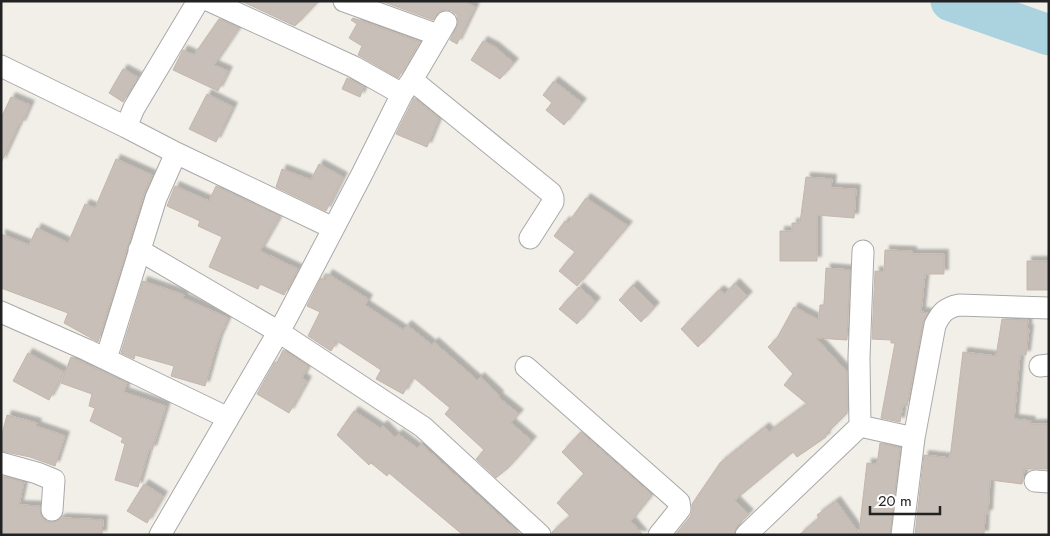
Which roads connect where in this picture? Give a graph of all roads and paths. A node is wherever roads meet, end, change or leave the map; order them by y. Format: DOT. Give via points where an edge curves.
graph roads {
  1 [pos="198,1"];
  2 [pos="210,1"];
  3 [pos="344,1"];
  4 [pos="1,66"];
  5 [pos="407,87"];
  6 [pos="126,127"];
  7 [pos="176,153"];
  8 [pos="333,228"];
  9 [pos="530,238"];
  10 [pos="139,250"];
  11 [pos="863,251"];
  12 [pos="1049,308"];
  13 [pos="1,312"];
  14 [pos="279,332"];
  15 [pos="106,359"];
  16 [pos="526,367"];
  17 [pos="228,418"];
  18 [pos="860,426"];
  19 [pos="914,438"];
  20 [pos="1,463"];
  21 [pos="52,510"];
  22 [pos="160,535"];
  23 [pos="540,535"];
  24 [pos="659,535"];
  25 [pos="746,535"];
  26 [pos="902,535"];
  1 -- 6 [label="street"];
  2 -- 5 [label="street"];
  3 -- 5 [label="street" via="442,29"];
  4 -- 6 [label="street"];
  5 -- 8 [label="street"];
  5 -- 9 [label="street" via="551,193 553,202"];
  6 -- 7 [label="street"];
  7 -- 8 [label="street"];
  7 -- 10 [label="street" via="156,198"];
  8 -- 14 [label="street"];
  10 -- 14 [label="street"];
  10 -- 15 [label="street"];
  11 -- 18 [label="street" via="858,358"];
  12 -- 19 [label="street" via="959,305 947,308 935,325"];
  13 -- 15 [label="street"];
  14 -- 17 [label="street"];
  14 -- 23 [label="street" via="423,427"];
  15 -- 17 [label="street"];
  16 -- 24 [label="street" via="679,502 680,509"];
  17 -- 22 [label="street"];
  18 -- 19 [label="street"];
  18 -- 25 [label="street"];
  19 -- 26 [label="street"];
  20 -- 21 [label="street" via="54,480"];
}
